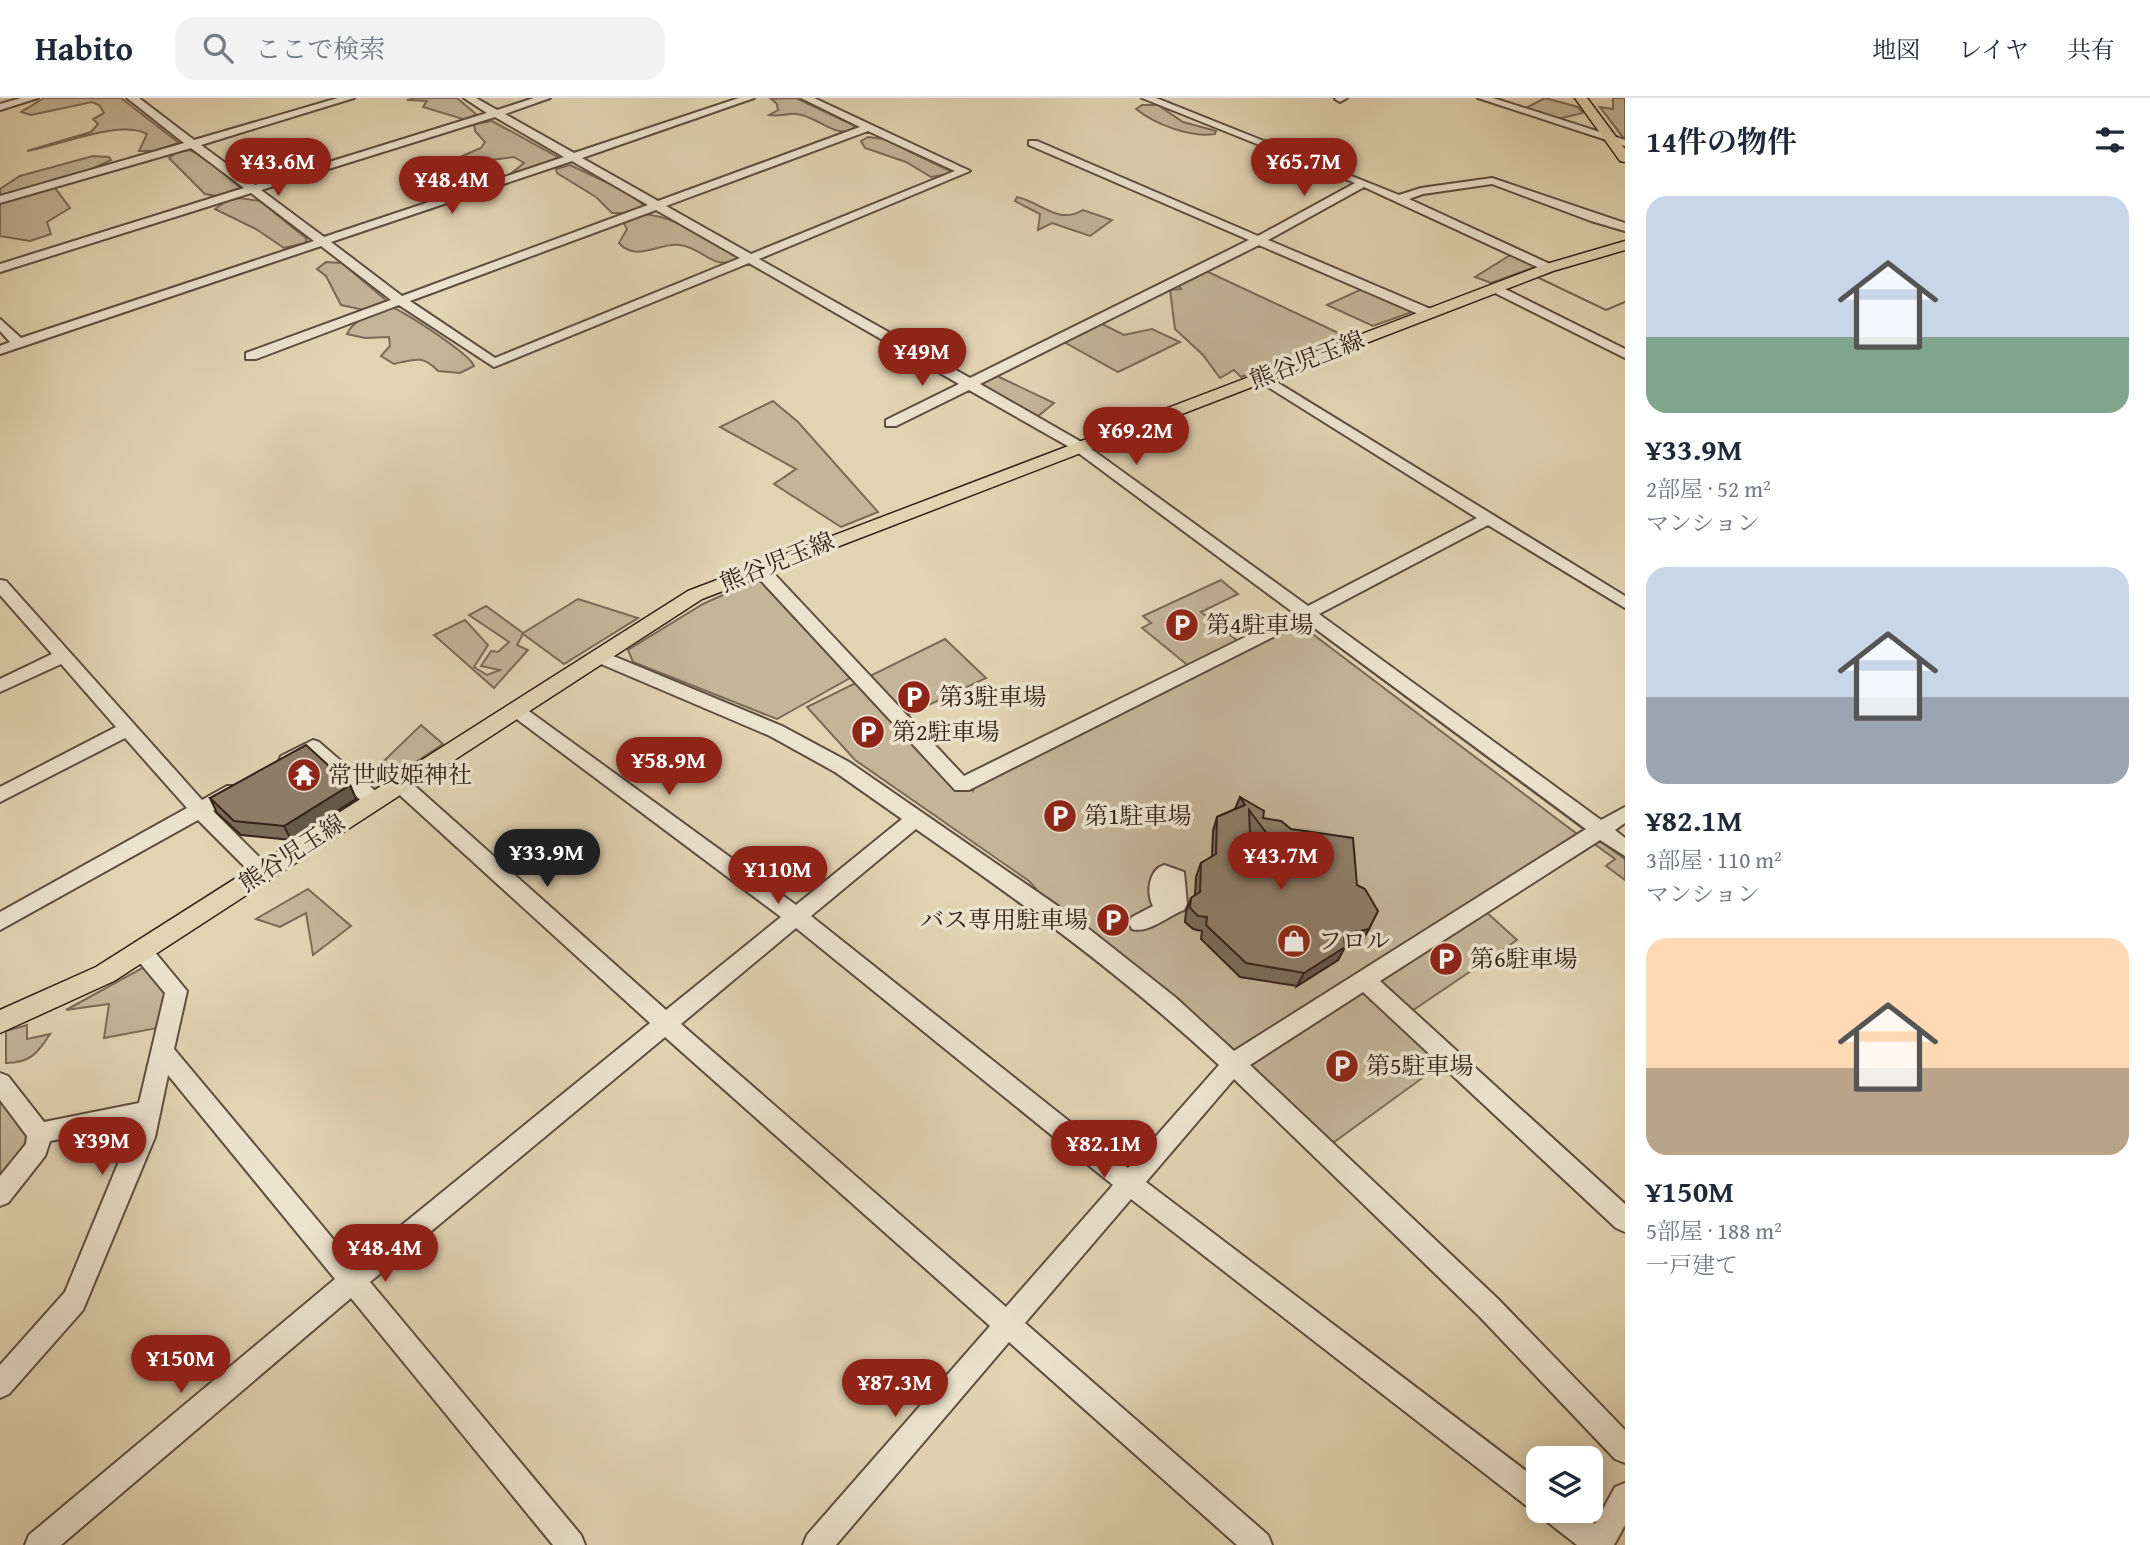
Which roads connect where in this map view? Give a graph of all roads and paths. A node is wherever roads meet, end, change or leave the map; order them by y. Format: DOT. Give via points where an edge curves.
graph roads {
  1 [pos="33,98"];
  2 [pos="132,98"];
  3 [pos="349,98"];
  4 [pos="469,98"];
  5 [pos="545,98"];
  6 [pos="749,98"];
  7 [pos="806,98"];
  8 [pos="1147,98"];
  9 [pos="1483,98"];
  10 [pos="1581,98"];
  11 [pos="0,107"];
  12 [pos="495,114"];
  13 [pos="869,127"];
  14 [pos="1619,141"];
  15 [pos="1034,143"];
  16 [pos="193,144"];
  17 [pos="572,158"];
  18 [pos="1625,158"];
  19 [pos="1364,183"];
  20 [pos="253,189"];
  21 [pos="1399,198"];
  22 [pos="0,200"];
  23 [pos="657,206"];
  24 [pos="1625,227"];
  25 [pos="1259,240"];
  26 [pos="322,242"];
  27 [pos="1625,245"];
  28 [pos="748,259"];
  29 [pos="0,268"];
  30 [pos="1548,268"];
  31 [pos="1495,288"];
  32 [pos="400,300"];
  33 [pos="1428,313"];
  34 [pos="0,323"];
  35 [pos="19,344"];
  36 [pos="0,351"];
  37 [pos="1625,354"];
  38 [pos="251,356"];
  39 [pos="1262,377"];
  40 [pos="968,384"];
  41 [pos="891,423"];
  42 [pos="1077,446"];
  43 [pos="1489,518"];
  44 [pos="759,568"];
  45 [pos="0,585"];
  46 [pos="1625,603"];
  47 [pos="1308,613"];
  48 [pos="63,656"];
  49 [pos="600,657"];
  50 [pos="0,686"];
  51 [pos="516,710"];
  52 [pos="127,729"];
  53 [pos="399,783"];
  54 [pos="0,795"];
  55 [pos="373,800"];
  56 [pos="200,810"];
  57 [pos="1625,814"];
  58 [pos="916,818"];
  59 [pos="1599,829"];
  60 [pos="1625,848"];
  61 [pos="263,873"];
  62 [pos="1162,881"];
  63 [pos="797,917"];
  64 [pos="0,922"];
  65 [pos="1139,922"];
  66 [pos="142,951"];
  67 [pos="1364,981"];
  68 [pos="0,1022"];
  69 [pos="667,1025"];
  70 [pos="163,1052"];
  71 [pos="1233,1064"];
  72 [pos="0,1083"];
  73 [pos="151,1111"];
  74 [pos="39,1133"];
  75 [pos="1130,1184"];
  76 [pos="0,1195"];
  77 [pos="1625,1220"];
  78 [pos="352,1281"];
  79 [pos="1009,1325"];
  80 [pos="0,1385"];
  81 [pos="1625,1450"];
  82 [pos="1526,1488"];
  83 [pos="1625,1497"];
  84 [pos="1572,1523"];
  85 [pos="39,1545"];
  86 [pos="572,1545"];
  87 [pos="817,1545"];
  88 [pos="1258,1545"];
  89 [pos="1600,1545"];
  1 -- 11 [label="street"];
  2 -- 16 [label="street"];
  3 -- 16 [label="street"];
  4 -- 12 [label="street"];
  5 -- 12 [label="street"];
  6 -- 17 [label="street"];
  7 -- 13 [label="street"];
  8 -- 19 [label="street"];
  9 -- 14 [label="street"];
  10 -- 14 [label="main road"];
  12 -- 17 [label="street"];
  12 -- 20 [label="street"];
  13 -- 23 [label="street"];
  13 -- 28 [label="street" via="964,171"];
  14 -- 18 [label="main road"];
  15 -- 25 [label="street"];
  16 -- 20 [label="street"];
  16 -- 22 [label="street"];
  17 -- 23 [label="street"];
  17 -- 26 [label="street"];
  19 -- 21 [label="street"];
  19 -- 25 [label="street"];
  20 -- 26 [label="street"];
  20 -- 29 [label="street"];
  21 -- 24 [label="street" via="1492,181"];
  21 -- 30 [label="street"];
  23 -- 28 [label="street"];
  23 -- 32 [label="street"];
  25 -- 33 [label="street"];
  25 -- 40 [label="street"];
  26 -- 32 [label="street"];
  26 -- 35 [label="street"];
  27 -- 30 [label="main road, 熊谷児玉線"];
  28 -- 32 [label="street" via="494,363"];
  28 -- 40 [label="street"];
  30 -- 31 [label="main road, 熊谷児玉線"];
  31 -- 33 [label="main road, 熊谷児玉線"];
  31 -- 37 [label="street"];
  32 -- 38 [label="street"];
  33 -- 39 [label="main road, 熊谷児玉線"];
  34 -- 35 [label="street"];
  35 -- 36 [label="street"];
  39 -- 42 [label="main road, 熊谷児玉線"];
  39 -- 43 [label="street"];
  40 -- 41 [label="street"];
  40 -- 42 [label="street"];
  42 -- 44 [label="main road, 熊谷児玉線"];
  42 -- 47 [label="street"];
  43 -- 46 [label="street"];
  43 -- 47 [label="street"];
  44 -- 47 [label="street" via="962,785"];
  44 -- 49 [label="main road, 熊谷児玉線" via="695,595"];
  45 -- 48 [label="street"];
  47 -- 59 [label="street"];
  48 -- 50 [label="street"];
  48 -- 52 [label="street"];
  49 -- 51 [label="main road, 熊谷児玉線"];
  49 -- 58 [label="street" via="776,731 842,767"];
  51 -- 53 [label="main road, 熊谷児玉線"];
  51 -- 63 [label="street"];
  52 -- 54 [label="street"];
  52 -- 56 [label="street"];
  53 -- 55 [label="main road, 熊谷児玉線"];
  53 -- 69 [label="street"];
  55 -- 56 [label="street" via="313,747"];
  55 -- 61 [label="main road, 熊谷児玉線"];
  56 -- 61 [label="street"];
  56 -- 64 [label="street"];
  57 -- 59 [label="street"];
  58 -- 63 [label="street"];
  58 -- 71 [label="street" via="1068,924 1167,1003"];
  59 -- 60 [label="street"];
  59 -- 67 [label="street"];
  61 -- 66 [label="main road, 熊谷児玉線"];
  62 -- 65 [label="street" via="1168,907"];
  63 -- 69 [label="street"];
  63 -- 75 [label="street"];
  66 -- 68 [label="main road, 熊谷児玉線" via="88,983"];
  66 -- 70 [label="street" via="176,991"];
  67 -- 71 [label="street"];
  67 -- 77 [label="street"];
  69 -- 78 [label="street"];
  69 -- 79 [label="street"];
  70 -- 73 [label="street"];
  70 -- 78 [label="street"];
  71 -- 75 [label="street"];
  71 -- 81 [label="street" via="1489,1308"];
  72 -- 74 [label="street"];
  73 -- 74 [label="street"];
  73 -- 80 [label="street" via="74,1301"];
  74 -- 76 [label="street" via="37,1148"];
  75 -- 79 [label="street"];
  75 -- 82 [label="street"];
  78 -- 85 [label="street"];
  78 -- 86 [label="street"];
  79 -- 87 [label="street"];
  79 -- 88 [label="street"];
  83 -- 89 [label="street"];
  84 -- 89 [label="street"];
}
